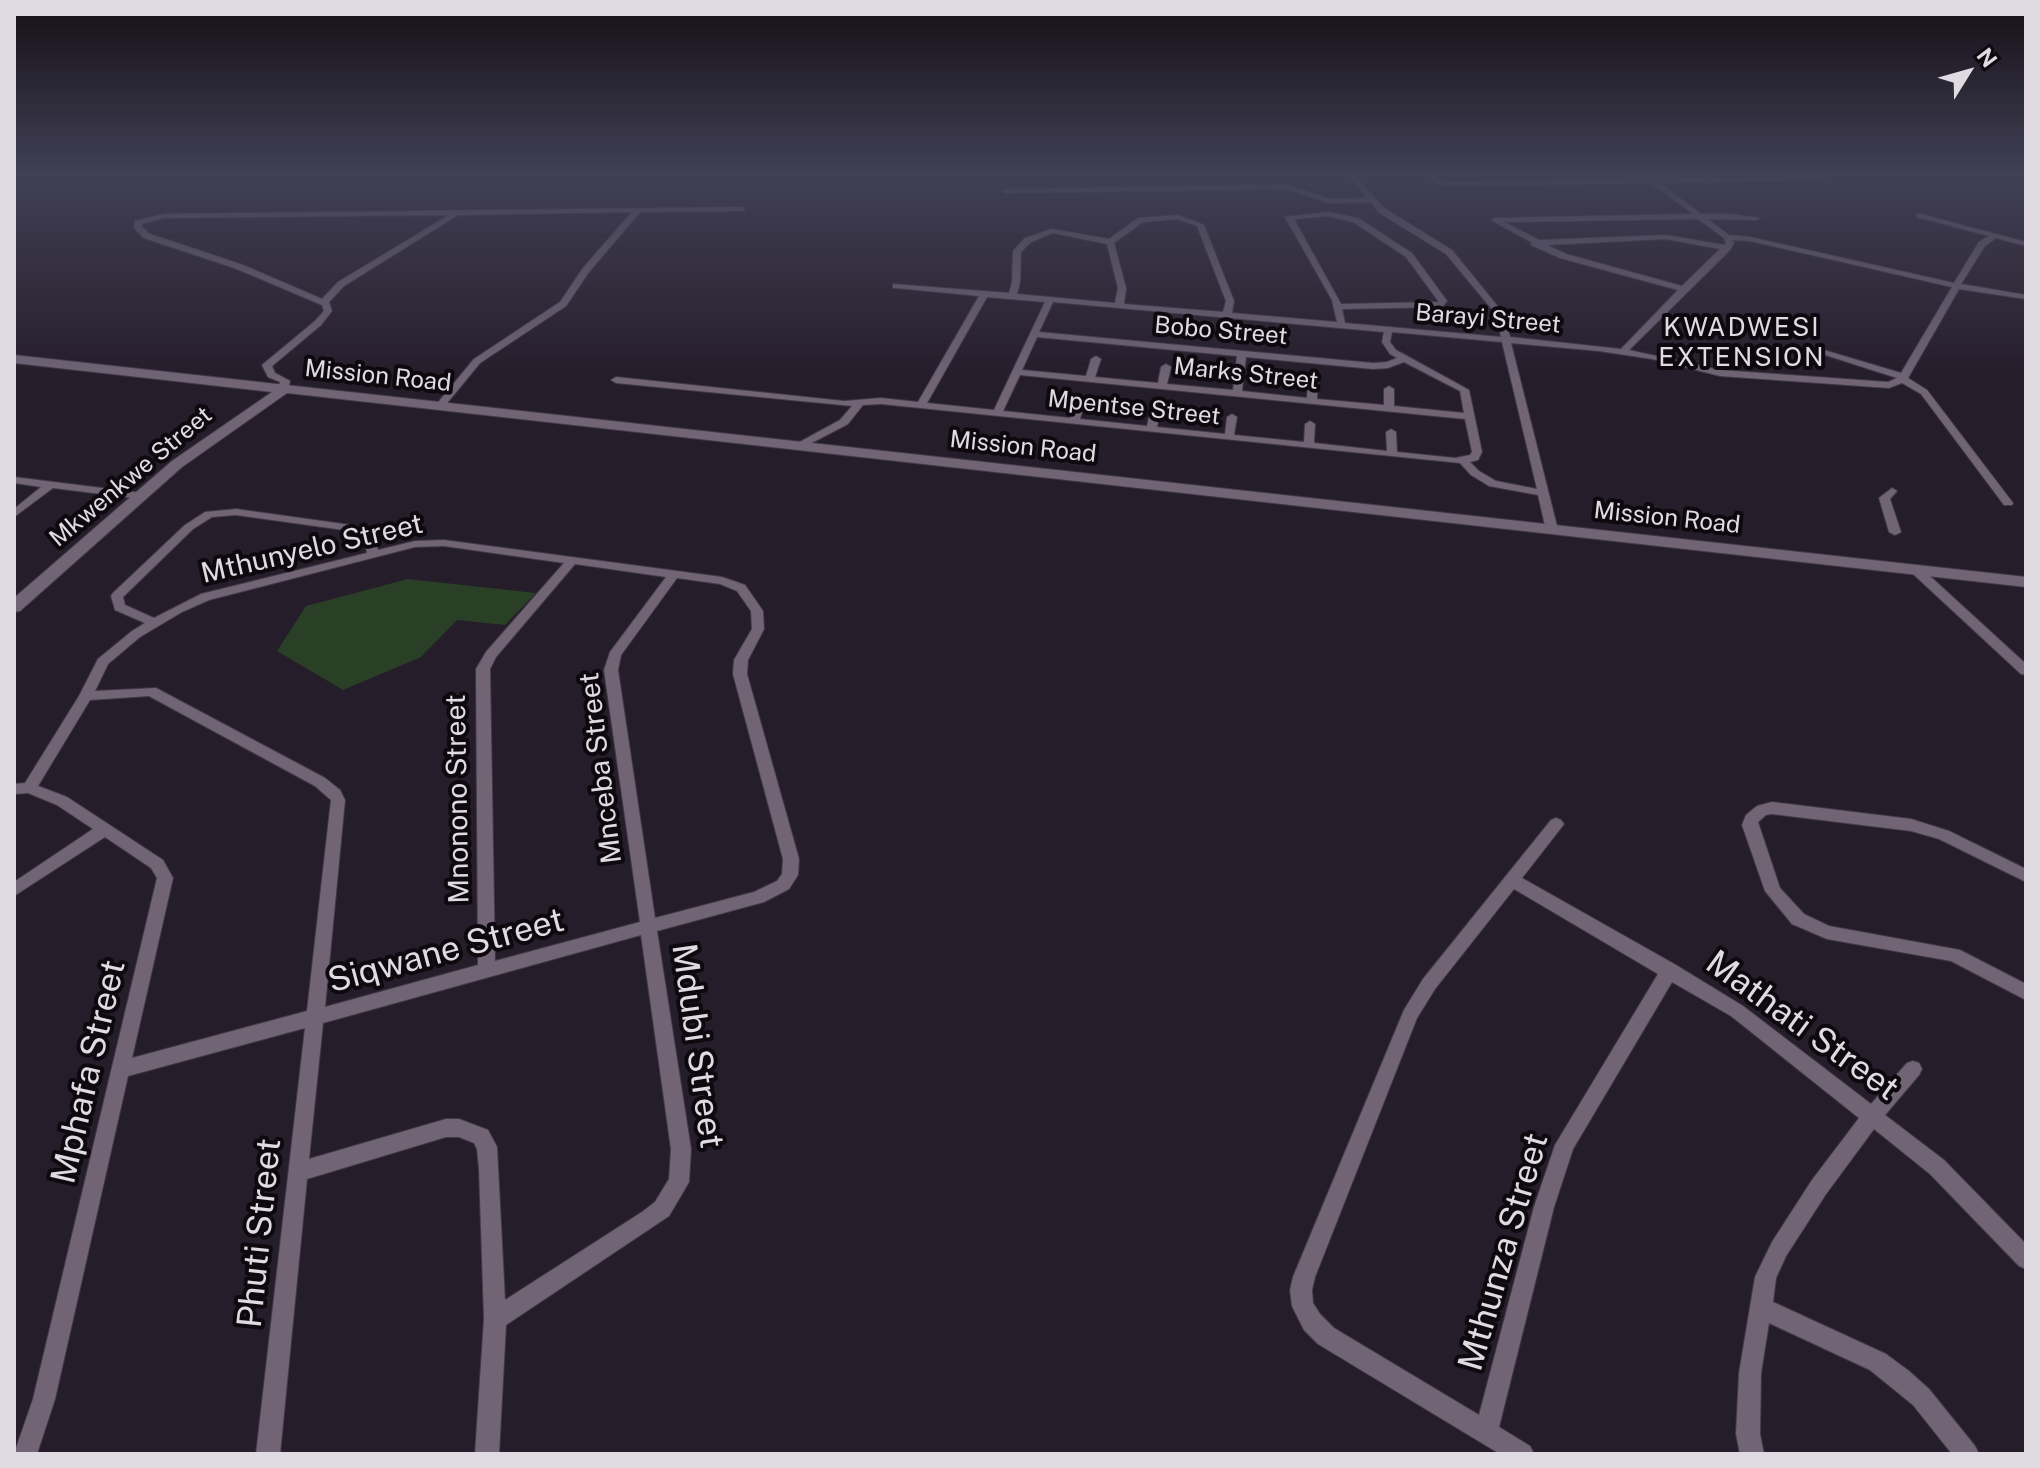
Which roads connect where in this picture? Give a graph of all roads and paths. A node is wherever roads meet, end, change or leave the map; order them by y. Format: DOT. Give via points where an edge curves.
graph roads {
  1 [pos="170,244"];
  2 [pos="407,244"];
  3 [pos="609,244"];
  4 [pos="1024,244"];
  5 [pos="1110,244"];
  6 [pos="1206,244"];
  7 [pos="1303,244"];
  8 [pos="1391,244"];
  9 [pos="1435,244"];
  10 [pos="1535,244"];
  11 [pos="1702,244"];
  12 [pos="1730,244"];
  13 [pos="1770,244"];
  14 [pos="1983,244"];
  15 [pos="1727,248"];
  16 [pos="896,286"];
  17 [pos="1957,286"];
  18 [pos="1685,289"];
  19 [pos="984,295"];
  20 [pos="1012,297"];
  21 [pos="2026,297"];
  22 [pos="1049,301"];
  23 [pos="324,302"];
  24 [pos="1119,307"];
  25 [pos="1338,307"];
  26 [pos="1180,312"];
  27 [pos="1227,316"];
  28 [pos="1178,324"];
  29 [pos="1342,327"];
  30 [pos="1388,331"];
  31 [pos="1034,334"];
  32 [pos="1507,340"];
  33 [pos="1624,351"];
  34 [pos="1242,353"];
  35 [pos="1824,353"];
  36 [pos="14,359"];
  37 [pos="1096,359"];
  38 [pos="1403,359"];
  39 [pos="1166,367"];
  40 [pos="1017,372"];
  41 [pos="1090,378"];
  42 [pos="1903,378"];
  43 [pos="616,380"];
  44 [pos="1313,381"];
  45 [pos="1162,386"];
  46 [pos="1389,389"];
  47 [pos="283,390"];
  48 [pos="1237,393"];
  49 [pos="1080,401"];
  50 [pos="1312,401"];
  51 [pos="860,403"];
  52 [pos="440,406"];
  53 [pos="920,406"];
  54 [pos="1156,407"];
  55 [pos="1389,408"];
  56 [pos="997,414"];
  57 [pos="1232,417"];
  58 [pos="1471,417"];
  59 [pos="1074,422"];
  60 [pos="1310,424"];
  61 [pos="1151,430"];
  62 [pos="1391,432"];
  63 [pos="1229,438"];
  64 [pos="800,446"];
  65 [pos="1309,446"];
  66 [pos="1392,454"];
  67 [pos="1463,461"];
  68 [pos="14,480"];
  69 [pos="49,486"];
  70 [pos="1892,491"];
  71 [pos="1543,493"];
  72 [pos="142,496"];
  73 [pos="2008,503"];
  74 [pos="14,514"];
  75 [pos="1552,530"];
  76 [pos="1895,532"];
  77 [pos="373,555"];
  78 [pos="572,561"];
  79 [pos="1916,570"];
  80 [pos="673,575"];
  81 [pos="2026,582"];
  82 [pos="14,607"];
  83 [pos="154,623"];
  84 [pos="2026,671"];
  85 [pos="86,696"];
  86 [pos="21,789"];
  87 [pos="1556,824"];
  88 [pos="104,830"];
  89 [pos="2026,876"];
  90 [pos="1513,881"];
  91 [pos="783,885"];
  92 [pos="14,890"];
  93 [pos="647,927"];
  94 [pos="1670,970"];
  95 [pos="487,971"];
  96 [pos="2026,993"];
  97 [pos="314,1019"];
  98 [pos="123,1069"];
  99 [pos="1913,1069"];
  100 [pos="1872,1116"];
  101 [pos="299,1172"];
  102 [pos="2026,1259"];
  103 [pos="1762,1308"];
  104 [pos="495,1319"];
  105 [pos="1486,1432"];
  106 [pos="25,1454"];
  107 [pos="268,1454"];
  108 [pos="487,1454"];
  109 [pos="1522,1454"];
  110 [pos="1752,1454"];
  111 [pos="1967,1454"];
  1 -- 23 [label="street"];
  2 -- 23 [label="street" via="341,284"];
  3 -- 52 [label="street" via="563,304 477,361"];
  4 -- 20 [label="street" via="1017,251"];
  5 -- 24 [label="street" via="1122,288"];
  6 -- 27 [label="street" via="1225,285"];
  7 -- 25 [label="street"];
  8 -- 25 [label="street" via="1409,255 1442,304"];
  9 -- 32 [label="street" via="1449,252 1497,309"];
  10 -- 18 [label="street" via="1583,263"];
  11 -- 15 [label="street"];
  12 -- 15 [label="street"];
  13 -- 17 [label="street"];
  14 -- 17 [label="street"];
  15 -- 18 [label="street"];
  16 -- 19 [label="street, Barayi Street"];
  17 -- 21 [label="street"];
  17 -- 42 [label="street"];
  18 -- 33 [label="street"];
  19 -- 20 [label="street, Barayi Street"];
  19 -- 53 [label="street"];
  20 -- 22 [label="street, Barayi Street"];
  22 -- 24 [label="street, Barayi Street"];
  22 -- 31 [label="street"];
  23 -- 47 [label="street" via="328,311 318,323 267,365 271,375 285,381"];
  24 -- 26 [label="street, Barayi Street"];
  25 -- 29 [label="street"];
  26 -- 27 [label="street, Barayi Street"];
  26 -- 28 [label="street"];
  27 -- 29 [label="street, Barayi Street"];
  29 -- 30 [label="street, Barayi Street"];
  30 -- 32 [label="street, Barayi Street"];
  30 -- 38 [label="street" via="1389,349"];
  31 -- 34 [label="street, Bobo Street"];
  31 -- 40 [label="street"];
  32 -- 33 [label="street, Barayi Street"];
  32 -- 71 [label="street"];
  33 -- 42 [label="street, Barayi Street" via="1720,373 1882,385"];
  34 -- 38 [label="street, Bobo Street" via="1373,366"];
  34 -- 48 [label="street"];
  35 -- 42 [label="street"];
  36 -- 47 [label="street, Mission Road"];
  37 -- 41 [label="street"];
  38 -- 58 [label="street" via="1464,390"];
  39 -- 45 [label="street"];
  40 -- 41 [label="street, Marks Street"];
  40 -- 56 [label="street"];
  41 -- 45 [label="street, Marks Street"];
  42 -- 73 [label="street" via="1924,392"];
  43 -- 51 [label="street, Mpentse Street"];
  44 -- 50 [label="street"];
  45 -- 48 [label="street, Marks Street"];
  46 -- 55 [label="street"];
  47 -- 52 [label="street, Mission Road"];
  47 -- 72 [label="street, Mkwenkwe Street" via="196,449"];
  48 -- 50 [label="street, Marks Street"];
  49 -- 59 [label="street"];
  50 -- 55 [label="street, Marks Street"];
  51 -- 53 [label="street, Mpentse Street"];
  51 -- 64 [label="street" via="844,422"];
  52 -- 64 [label="street, Mission Road"];
  53 -- 56 [label="street, Mpentse Street"];
  54 -- 61 [label="street"];
  55 -- 58 [label="street, Marks Street"];
  56 -- 59 [label="street, Mpentse Street"];
  57 -- 63 [label="street"];
  58 -- 67 [label="street" via="1477,454"];
  59 -- 61 [label="street, Mpentse Street"];
  60 -- 65 [label="street"];
  61 -- 63 [label="street, Mpentse Street"];
  62 -- 66 [label="street"];
  63 -- 65 [label="street, Mpentse Street"];
  64 -- 75 [label="street, Mission Road"];
  65 -- 66 [label="street, Mpentse Street"];
  66 -- 67 [label="street, Mpentse Street"];
  67 -- 71 [label="street" via="1493,484"];
  68 -- 69 [label="street"];
  69 -- 72 [label="street"];
  69 -- 74 [label="street"];
  70 -- 76 [label="street" via="1884,498"];
  71 -- 75 [label="street"];
  72 -- 82 [label="street, Mkwenkwe Street"];
  75 -- 79 [label="street, Mission Road"];
  77 -- 78 [label="street, Mthunyelo Street" via="434,542"];
  77 -- 83 [label="street, Mthunyelo Street" via="205,597"];
  77 -- 83 [label="street" via="369,536 354,528 236,512 209,514 117,596 119,607"];
  78 -- 80 [label="street, Mthunyelo Street"];
  78 -- 95 [label="street, Mnonono Street" via="483,669"];
  79 -- 81 [label="street, Mission Road"];
  79 -- 84 [label="street"];
  80 -- 91 [label="street, Mthunyelo Street" via="741,588 760,620 740,674 791,859"];
  80 -- 93 [label="street, Mnceba Street" via="615,655 611,670"];
  83 -- 85 [label="street, Mthunyelo Street" via="110,653"];
  85 -- 86 [label="street, Mthunyelo Street"];
  85 -- 97 [label="street, Phuti Street" via="151,691 335,794 338,810"];
  86 -- 88 [label="street, Mphafa Street" via="62,801"];
  87 -- 90 [label="street"];
  88 -- 92 [label="street"];
  88 -- 98 [label="street, Mphafa Street" via="157,864 165,878"];
  89 -- 96 [label="street" via="1944,835 1911,825 1772,808 1751,819 1773,891 1798,919 1827,932 1954,955"];
  90 -- 94 [label="street, Mathati Street"];
  90 -- 105 [label="street" via="1410,1015 1301,1290 1303,1306 1326,1336"];
  91 -- 93 [label="street, Siqwane Street" via="758,897"];
  93 -- 95 [label="street, Siqwane Street"];
  93 -- 104 [label="street, Mdubi Street" via="681,1149 679,1182 649,1219"];
  94 -- 100 [label="street, Mathati Street" via="1737,1011"];
  94 -- 105 [label="street, Mthunza Street" via="1565,1145"];
  95 -- 97 [label="street, Siqwane Street"];
  97 -- 98 [label="street, Siqwane Street"];
  97 -- 101 [label="street, Phuti Street"];
  98 -- 106 [label="street, Mphafa Street" via="44,1399"];
  99 -- 100 [label="street"];
  100 -- 102 [label="street, Mathati Street" via="1962,1190"];
  100 -- 103 [label="street" via="1779,1249 1766,1277"];
  101 -- 104 [label="street" via="446,1128 481,1136 489,1169"];
  101 -- 107 [label="street, Phuti Street"];
  103 -- 110 [label="street" via="1750,1373"];
  103 -- 111 [label="street" via="1878,1362 1921,1397"];
  104 -- 108 [label="street"];
  105 -- 109 [label="street"];
}
